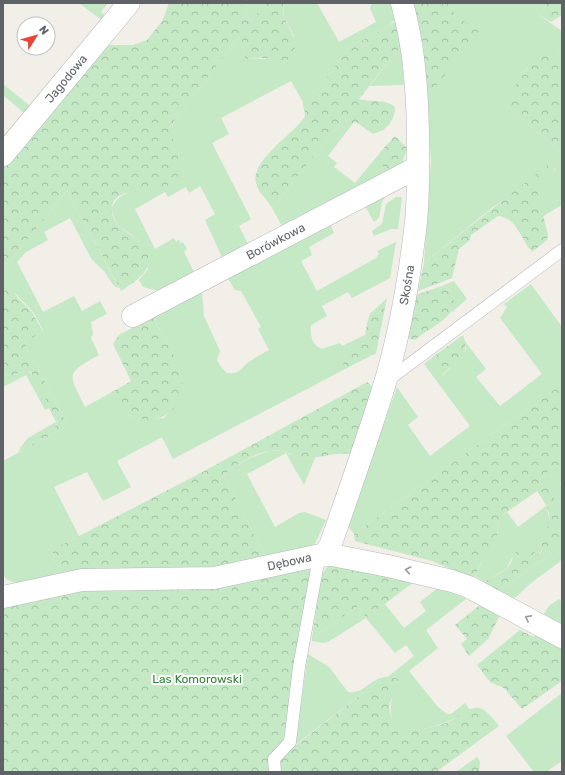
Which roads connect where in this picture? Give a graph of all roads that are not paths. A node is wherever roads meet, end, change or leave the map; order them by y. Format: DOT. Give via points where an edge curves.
graph roads {
  1 [pos="130,3"];
  2 [pos="402,3"];
  3 [pos="3,155"];
  4 [pos="418,167"];
  5 [pos="562,250"];
  6 [pos="133,316"];
  7 [pos="385,383"];
  8 [pos="323,555"];
  9 [pos="3,596"];
  10 [pos="562,637"];
  11 [pos="275,772"];
  1 -- 3 [label="street, Jagodowa"];
  2 -- 4 [label="street, Skośna" via="415,64"];
  4 -- 6 [label="street, Borówkowa"];
  4 -- 7 [label="street, Skośna" via="416,221 405,293"];
  5 -- 7 [label="lane"];
  7 -- 8 [label="street, Skośna" via="330,546"];
  8 -- 9 [label="street, Dębowa" via="214,578 82,580"];
  10 -- 8 [label="street, Dębowa, one-way" via="452,580"];
  8 -- 11 [label="lane" via="318,563 307,635 299,667 290,742 274,759"];
}
